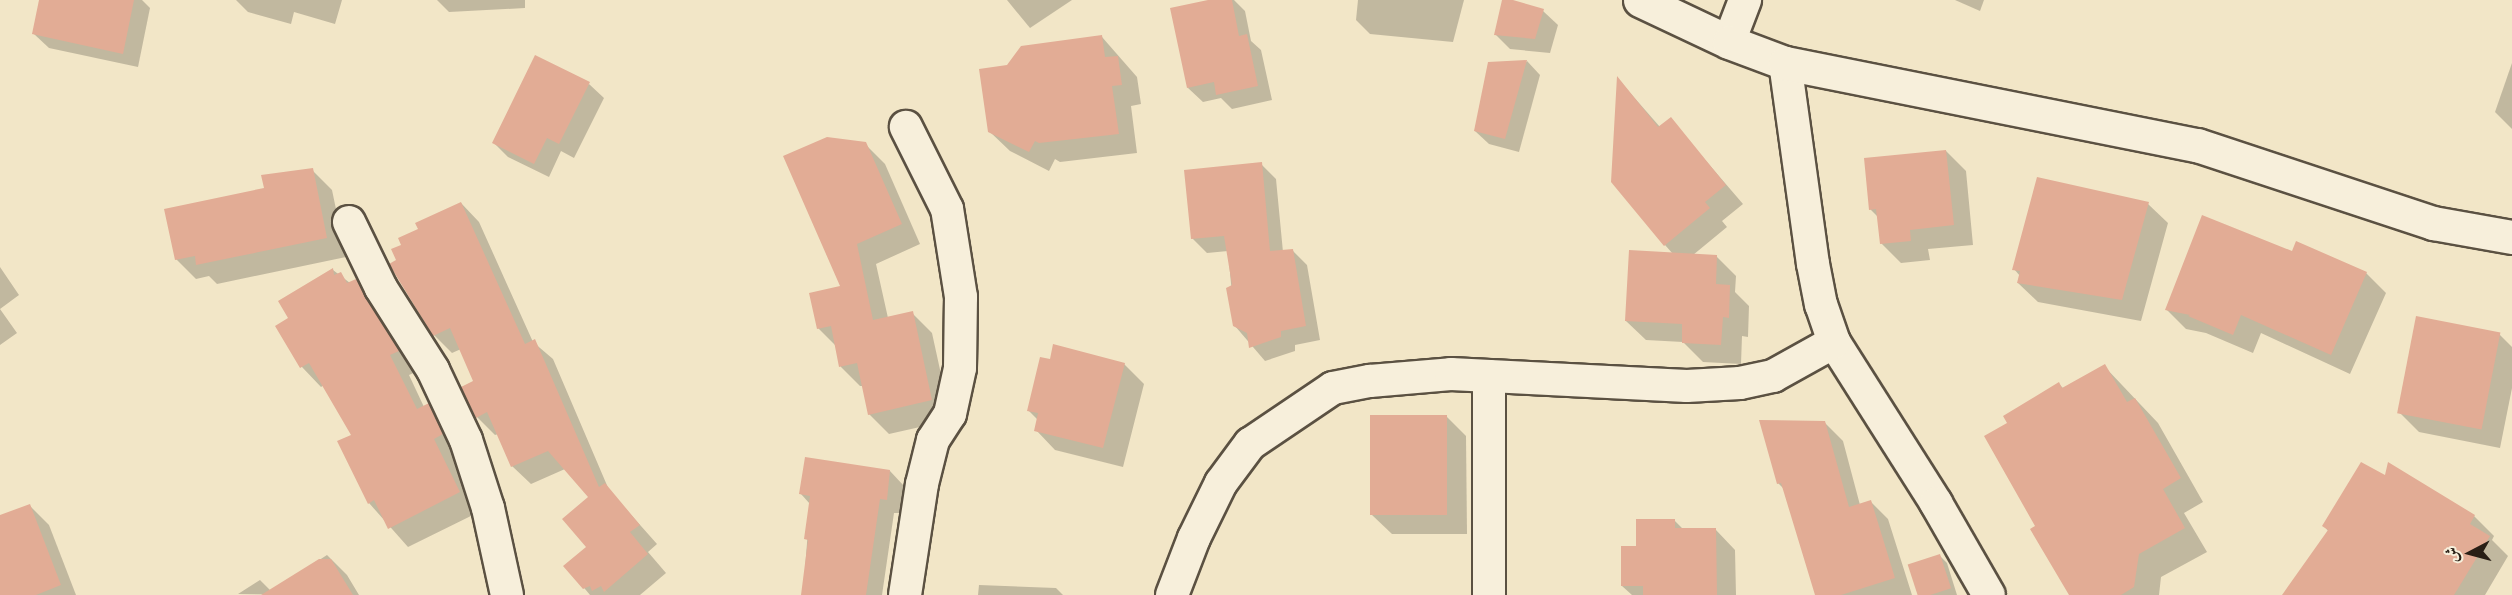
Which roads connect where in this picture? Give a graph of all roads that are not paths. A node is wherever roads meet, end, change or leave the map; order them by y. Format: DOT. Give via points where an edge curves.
graph roads {
  1 [pos="1640,0"];
  2 [pos="1745,0"];
  3 [pos="1729,42"];
  4 [pos="1785,63"];
  5 [pos="906,127"];
  6 [pos="349,222"];
  7 [pos="2512,237"];
  8 [pos="1834,342"];
  9 [pos="1489,376"];
  10 [pos="507,595"];
  11 [pos="905,595"];
  12 [pos="1172,595"];
  13 [pos="1489,595"];
  14 [pos="1989,595"];
  1 -- 3 [label="street"];
  2 -- 3 [label="street"];
  3 -- 4 [label="street"];
  4 -- 7 [label="street" via="2197,145 2433,223"];
  4 -- 8 [label="street" via="1813,264"];
  5 -- 11 [label="street" via="947,209 961,297 960,368 950,414 933,440 922,484"];
  6 -- 10 [label="street" via="381,288 433,370 466,440 488,508"];
  8 -- 9 [label="street" via="1773,376 1740,383 1687,386"];
  8 -- 14 [label="street"];
  9 -- 12 [label="street" via="1451,374 1342,386 1286,417 1250,444 1221,483"];
  9 -- 13 [label="street"];
}
